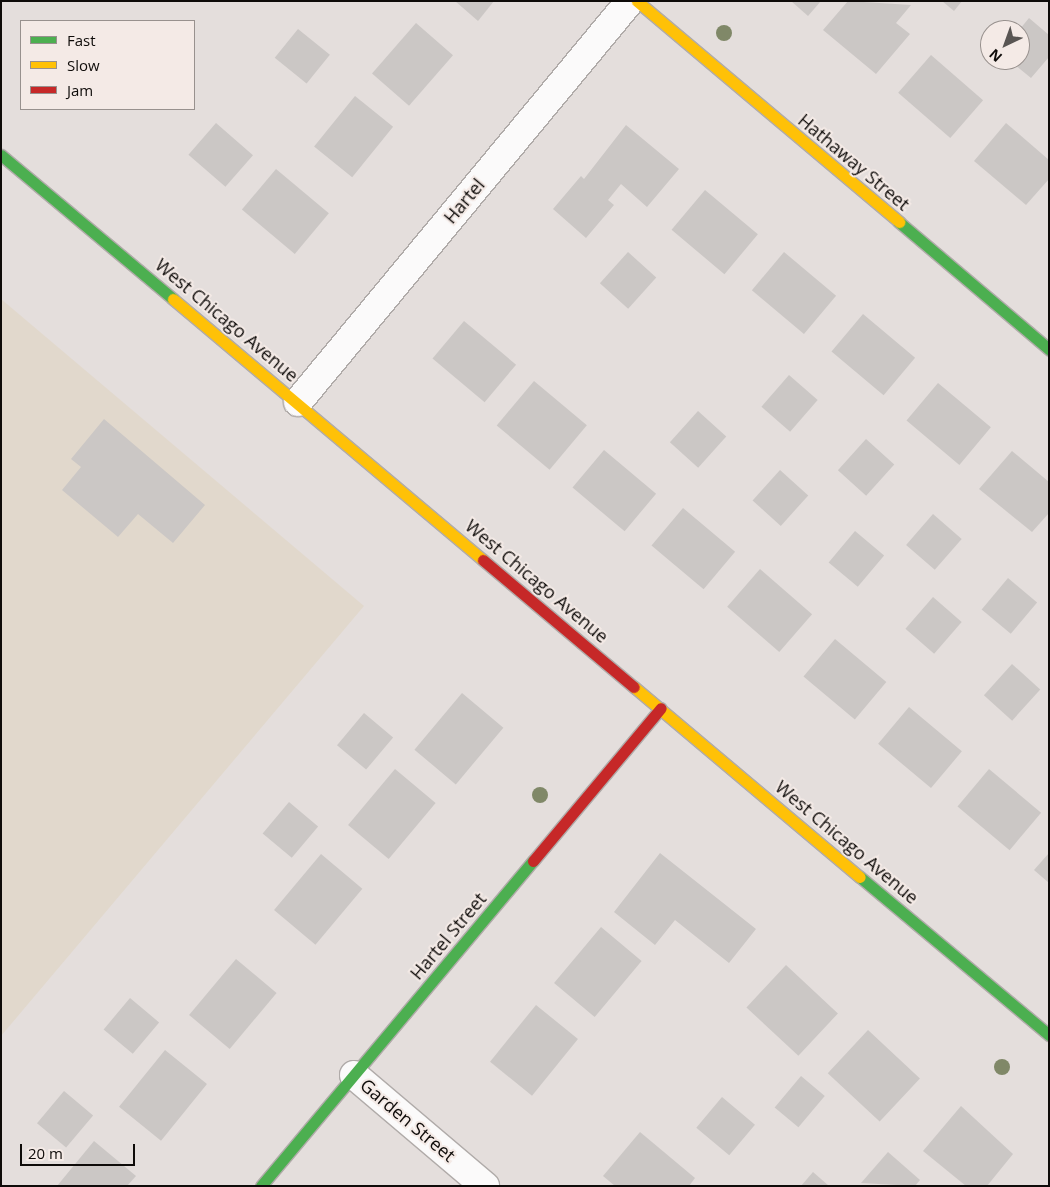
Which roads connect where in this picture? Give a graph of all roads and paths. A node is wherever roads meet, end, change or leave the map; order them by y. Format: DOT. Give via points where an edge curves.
graph roads {
  1 [pos="630,1"];
  2 [pos="637,1"];
  3 [pos="1,154"];
  4 [pos="1049,349"];
  5 [pos="298,402"];
  6 [pos="660,708"];
  7 [pos="1049,1035"];
  8 [pos="354,1075"];
  9 [pos="261,1186"];
  10 [pos="485,1186"];
  1 -- 5 [label="street, Hartel"];
  2 -- 4 [label="street, Hathaway Street"];
  3 -- 5 [label="street, West Chicago Avenue"];
  5 -- 6 [label="street, West Chicago Avenue"];
  6 -- 7 [label="street, West Chicago Avenue"];
  6 -- 8 [label="street, Hartel Street"];
  8 -- 9 [label="street, Hartel Street"];
  8 -- 10 [label="street, Garden Street"];
}
